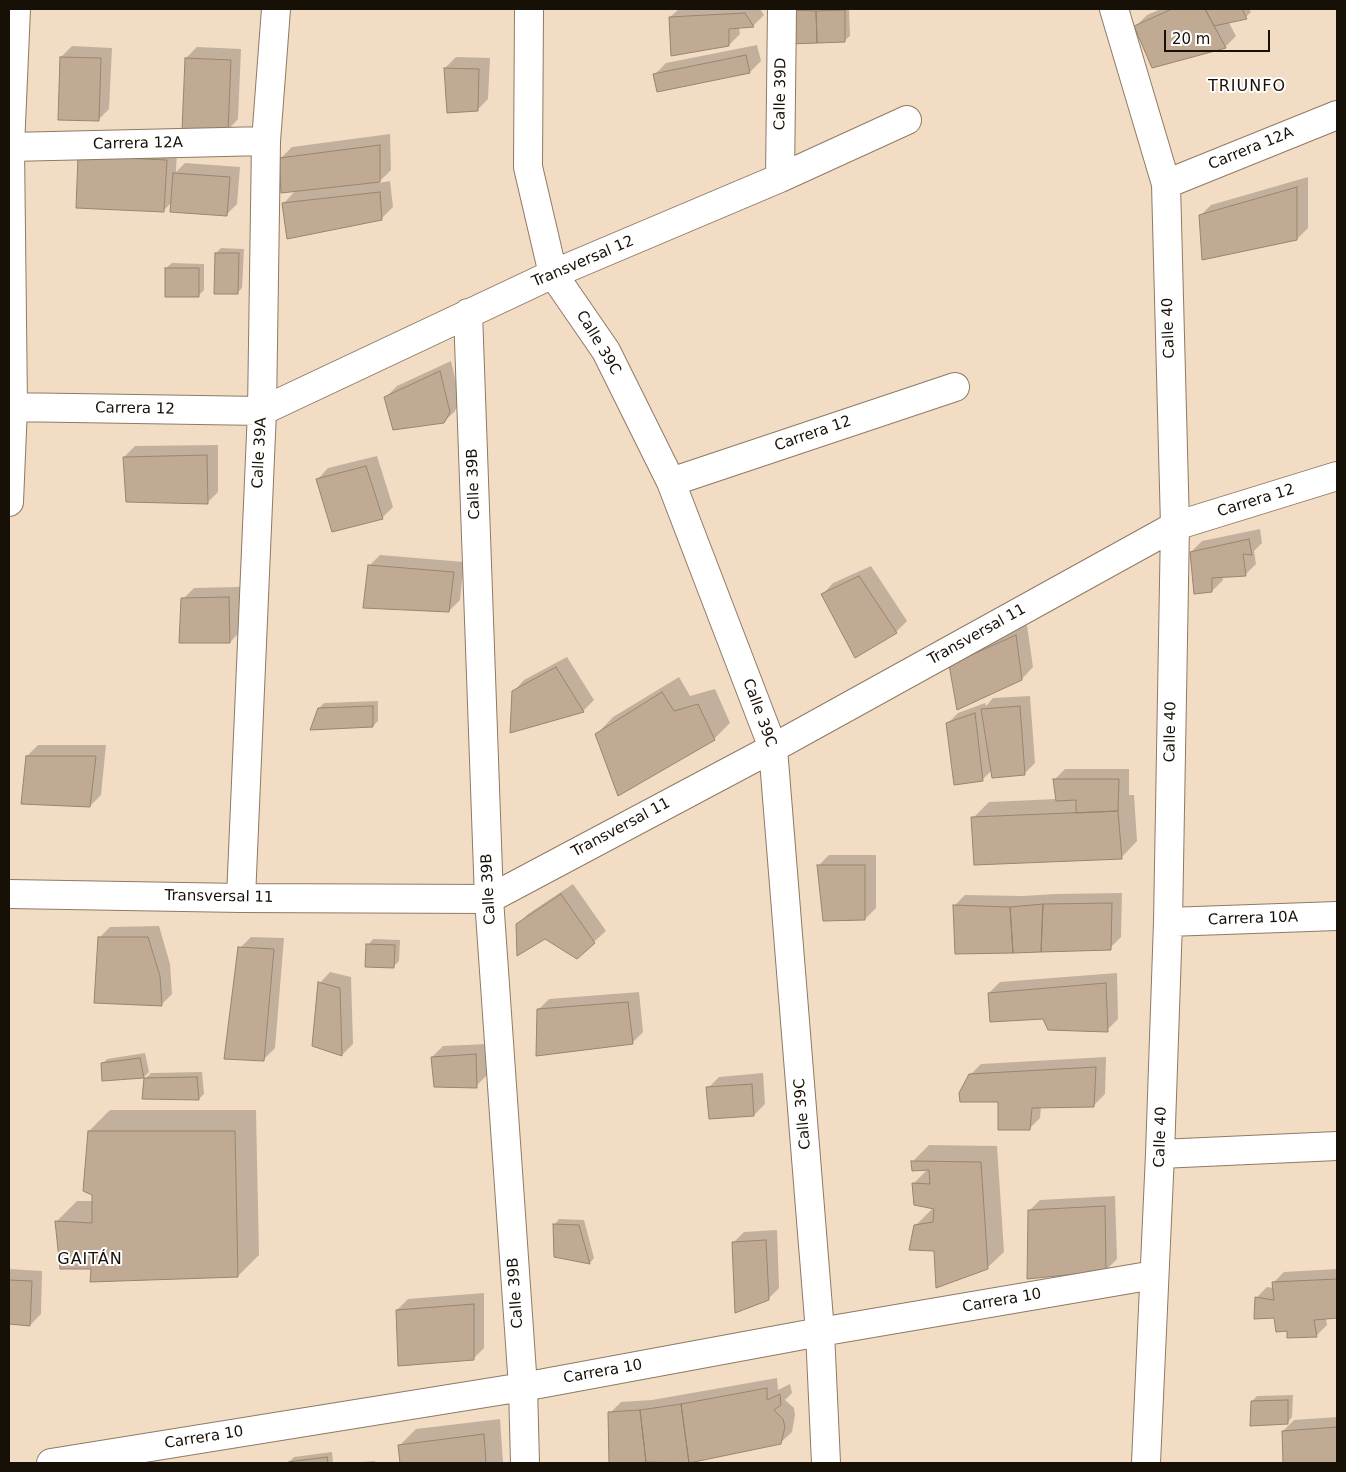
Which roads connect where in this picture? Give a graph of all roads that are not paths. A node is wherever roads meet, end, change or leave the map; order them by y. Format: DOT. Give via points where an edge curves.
graph roads {
  1 [pos="16,9"];
  2 [pos="276,9"];
  3 [pos="529,9"];
  4 [pos="782,9"];
  5 [pos="1114,9"];
  6 [pos="1337,115"];
  7 [pos="907,120"];
  8 [pos="266,141"];
  9 [pos="10,147"];
  10 [pos="780,178"];
  11 [pos="1166,184"];
  12 [pos="553,274"];
  13 [pos="468,313"];
  14 [pos="955,387"];
  15 [pos="11,407"];
  16 [pos="262,411"];
  17 [pos="1337,476"];
  18 [pos="671,482"];
  19 [pos="9,502"];
  20 [pos="1175,526"];
  21 [pos="773,748"];
  22 [pos="9,894"];
  23 [pos="240,898"];
  24 [pos="489,899"];
  25 [pos="1337,916"];
  26 [pos="1168,922"];
  27 [pos="1337,1146"];
  28 [pos="1160,1154"];
  29 [pos="1154,1274"];
  30 [pos="820,1332"];
  31 [pos="523,1387"];
  32 [pos="51,1463"];
  33 [pos="525,1463"];
  34 [pos="826,1463"];
  35 [pos="1146,1463"];
  1 -- 9 [label="street"];
  2 -- 8 [label="street, Calle 39A"];
  3 -- 12 [label="street, Calle 39C" via="528,168"];
  4 -- 10 [label="street, Calle 39D"];
  5 -- 11 [label="street, Calle 40"];
  6 -- 11 [label="street, Carrera 12A"];
  7 -- 10 [label="street, Transversal 12"];
  8 -- 9 [label="street, Carrera 12A"];
  8 -- 16 [label="street, Calle 39A"];
  9 -- 15 [label="street"];
  10 -- 12 [label="street, Transversal 12"];
  11 -- 20 [label="street, Calle 40"];
  12 -- 13 [label="street, Transversal 12"];
  12 -- 18 [label="street, Calle 39C" via="606,351"];
  13 -- 16 [label="street, Transversal 12"];
  13 -- 24 [label="street, Calle 39B"];
  14 -- 18 [label="street, Carrera 12"];
  15 -- 16 [label="street, Carrera 12"];
  15 -- 19 [label="street"];
  16 -- 23 [label="street, Calle 39A"];
  17 -- 20 [label="street, Carrera 12"];
  18 -- 21 [label="street, Calle 39C"];
  20 -- 21 [label="street, Transversal 11"];
  20 -- 26 [label="street, Calle 40"];
  21 -- 24 [label="street, Transversal 11"];
  21 -- 30 [label="street, Calle 39C"];
  22 -- 23 [label="street, Transversal 11"];
  23 -- 24 [label="street, Transversal 11"];
  24 -- 31 [label="street, Calle 39B"];
  25 -- 26 [label="street, Carrera 10A"];
  26 -- 28 [label="street, Calle 40"];
  27 -- 28 [label="street"];
  28 -- 29 [label="street, Calle 40"];
  29 -- 30 [label="street, Carrera 10"];
  29 -- 35 [label="street, Calle 40"];
  30 -- 31 [label="street, Carrera 10"];
  30 -- 34 [label="street, Calle 39C"];
  31 -- 32 [label="street, Carrera 10"];
  31 -- 33 [label="street, Calle 39B"];
}
